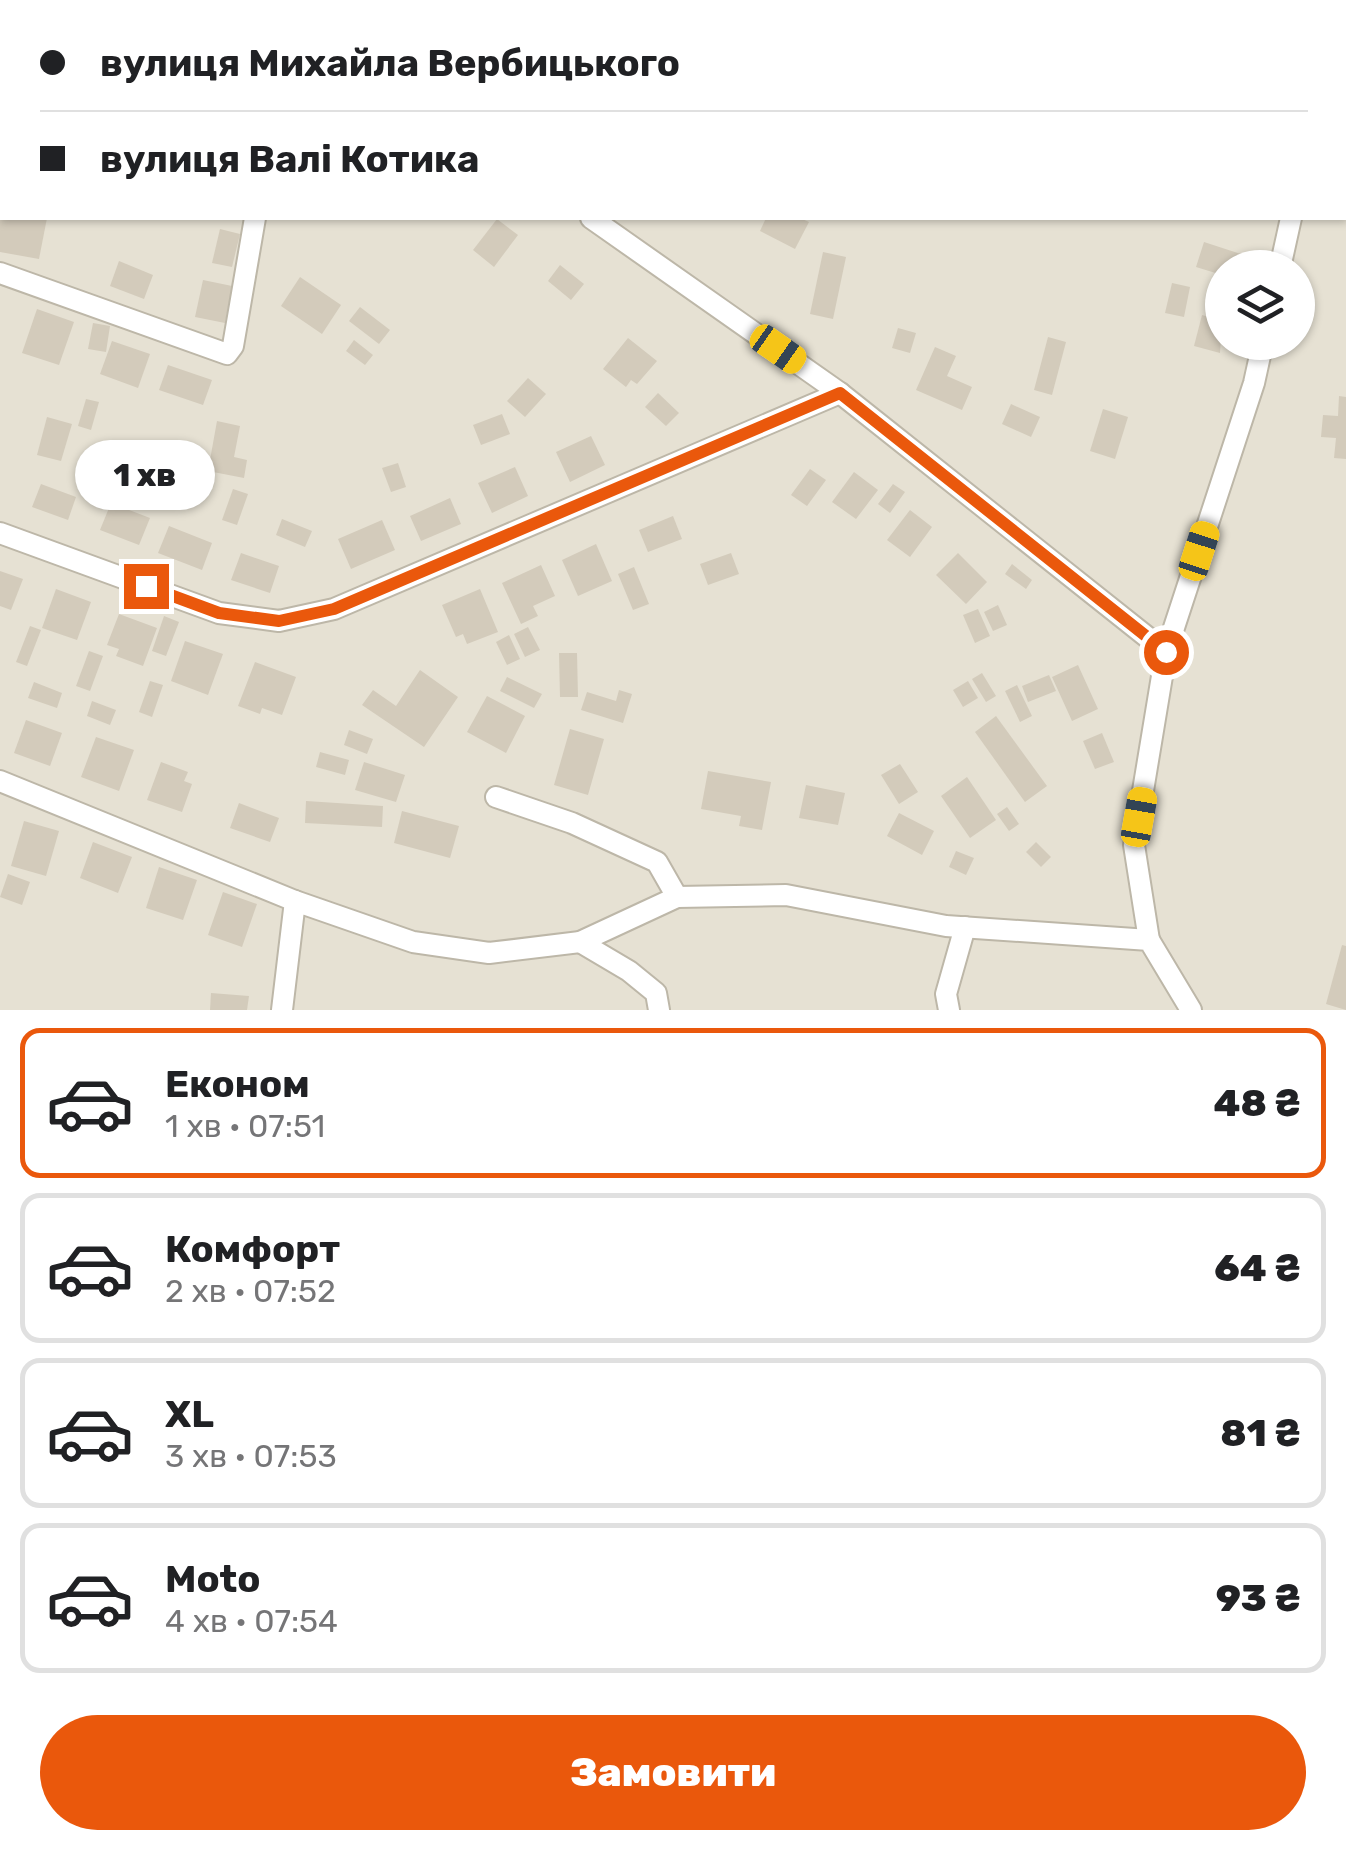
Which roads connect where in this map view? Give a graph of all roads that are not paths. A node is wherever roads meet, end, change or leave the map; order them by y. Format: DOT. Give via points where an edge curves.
graph roads {
  1 [pos="256,220"];
  2 [pos="595,220"];
  3 [pos="1291,220"];
  4 [pos="1284,250"];
  5 [pos="0,273"];
  6 [pos="1259,360"];
  7 [pos="840,393"];
  8 [pos="0,532"];
  9 [pos="1166,652"];
  10 [pos="0,782"];
  11 [pos="496,797"];
  12 [pos="677,897"];
  13 [pos="295,901"];
  14 [pos="965,927"];
  15 [pos="1150,940"];
  16 [pos="580,942"];
  17 [pos="282,1010"];
  18 [pos="659,1010"];
  19 [pos="949,1010"];
  20 [pos="1191,1010"];
  1 -- 5 [label="street" via="227,354"];
  2 -- 7 [label="street"];
  3 -- 4 [label="street"];
  6 -- 9 [label="street"];
  7 -- 8 [label="street" via="334,609 279,621 219,613"];
  7 -- 9 [label="street"];
  9 -- 15 [label="street" via="1134,845"];
  10 -- 13 [label="street"];
  11 -- 12 [label="street" via="657,862"];
  12 -- 14 [label="street" via="786,895"];
  12 -- 16 [label="street"];
  13 -- 16 [label="street" via="413,942 489,953"];
  13 -- 17 [label="street"];
  14 -- 15 [label="street"];
  14 -- 19 [label="street" via="946,994"];
  15 -- 20 [label="street"];
  16 -- 18 [label="street" via="656,993"];
}
